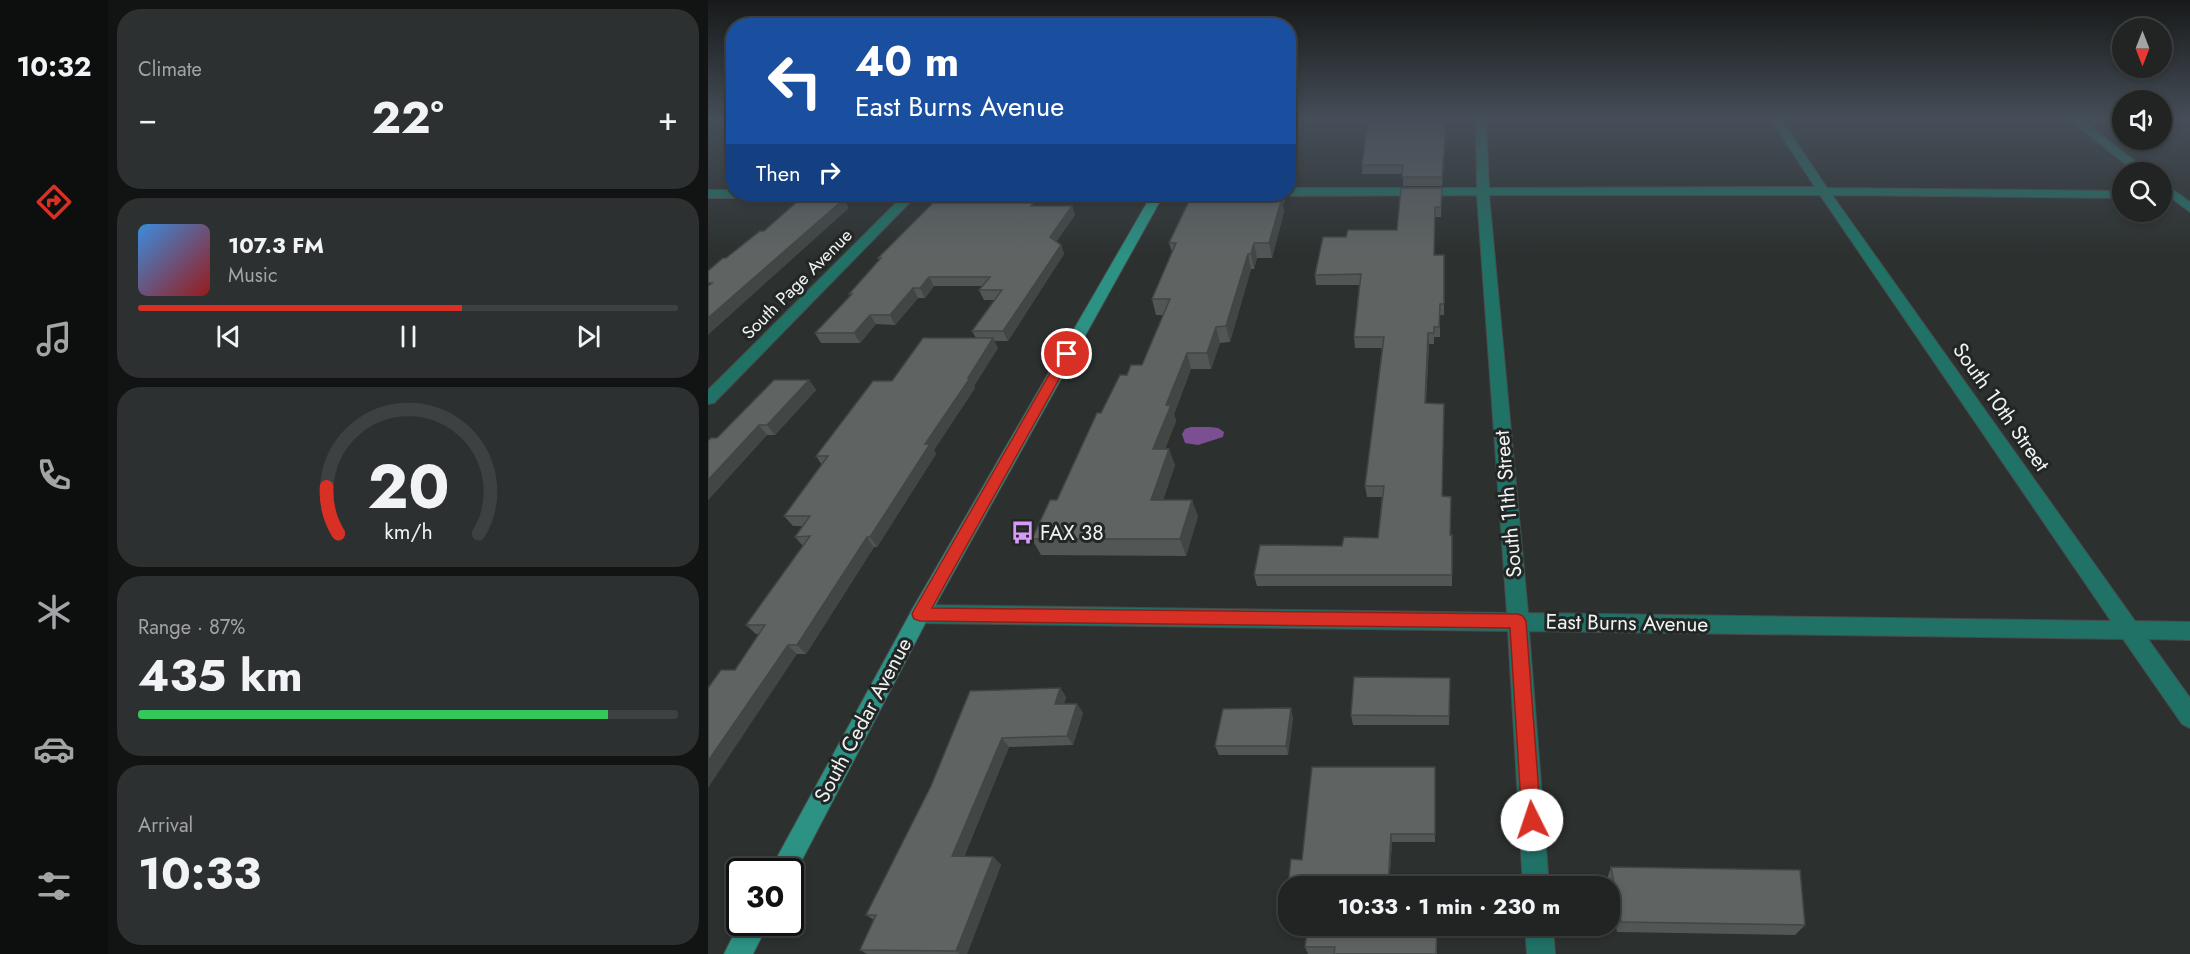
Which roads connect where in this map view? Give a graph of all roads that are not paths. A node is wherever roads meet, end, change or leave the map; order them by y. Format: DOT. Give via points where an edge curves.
graph roads {
  1 [pos="1482,166"];
  2 [pos="1806,166"];
  3 [pos="1483,191"];
  4 [pos="1823,191"];
  5 [pos="1296,192"];
  6 [pos="2172,192"];
  7 [pos="708,194"];
  8 [pos="726,194"];
  9 [pos="2112,194"];
  10 [pos="2190,194"];
  11 [pos="2172,196"];
  12 [pos="904,201"];
  13 [pos="1154,201"];
  14 [pos="2190,208"];
  15 [pos="708,399"];
  16 [pos="920,614"];
  17 [pos="1518,621"];
  18 [pos="2131,631"];
  19 [pos="2190,631"];
  20 [pos="2190,717"];
  21 [pos="789,858"];
  22 [pos="1535,876"];
  23 [pos="748,936"];
  24 [pos="1540,936"];
  25 [pos="738,954"];
  26 [pos="1541,954"];
  1 -- 3 [label="street, South 11th Street"];
  2 -- 4 [label="street, South 10th Street"];
  3 -- 4 [label="street"];
  3 -- 5 [label="street"];
  3 -- 17 [label="street, South 11th Street"];
  4 -- 9 [label="street"];
  4 -- 18 [label="street, South 10th Street"];
  6 -- 10 [label="street"];
  7 -- 8 [label="street"];
  11 -- 14 [label="street"];
  12 -- 15 [label="street, South Page Avenue"];
  13 -- 16 [label="main road, South Cedar Avenue"];
  16 -- 17 [label="street, East Burns Avenue"];
  16 -- 21 [label="main road, South Cedar Avenue"];
  17 -- 18 [label="street, East Burns Avenue"];
  17 -- 22 [label="street, South 11th Street"];
  18 -- 19 [label="street, East Burns Avenue"];
  18 -- 20 [label="street, South 10th Street"];
  23 -- 25 [label="main road"];
  24 -- 26 [label="street"];
}
